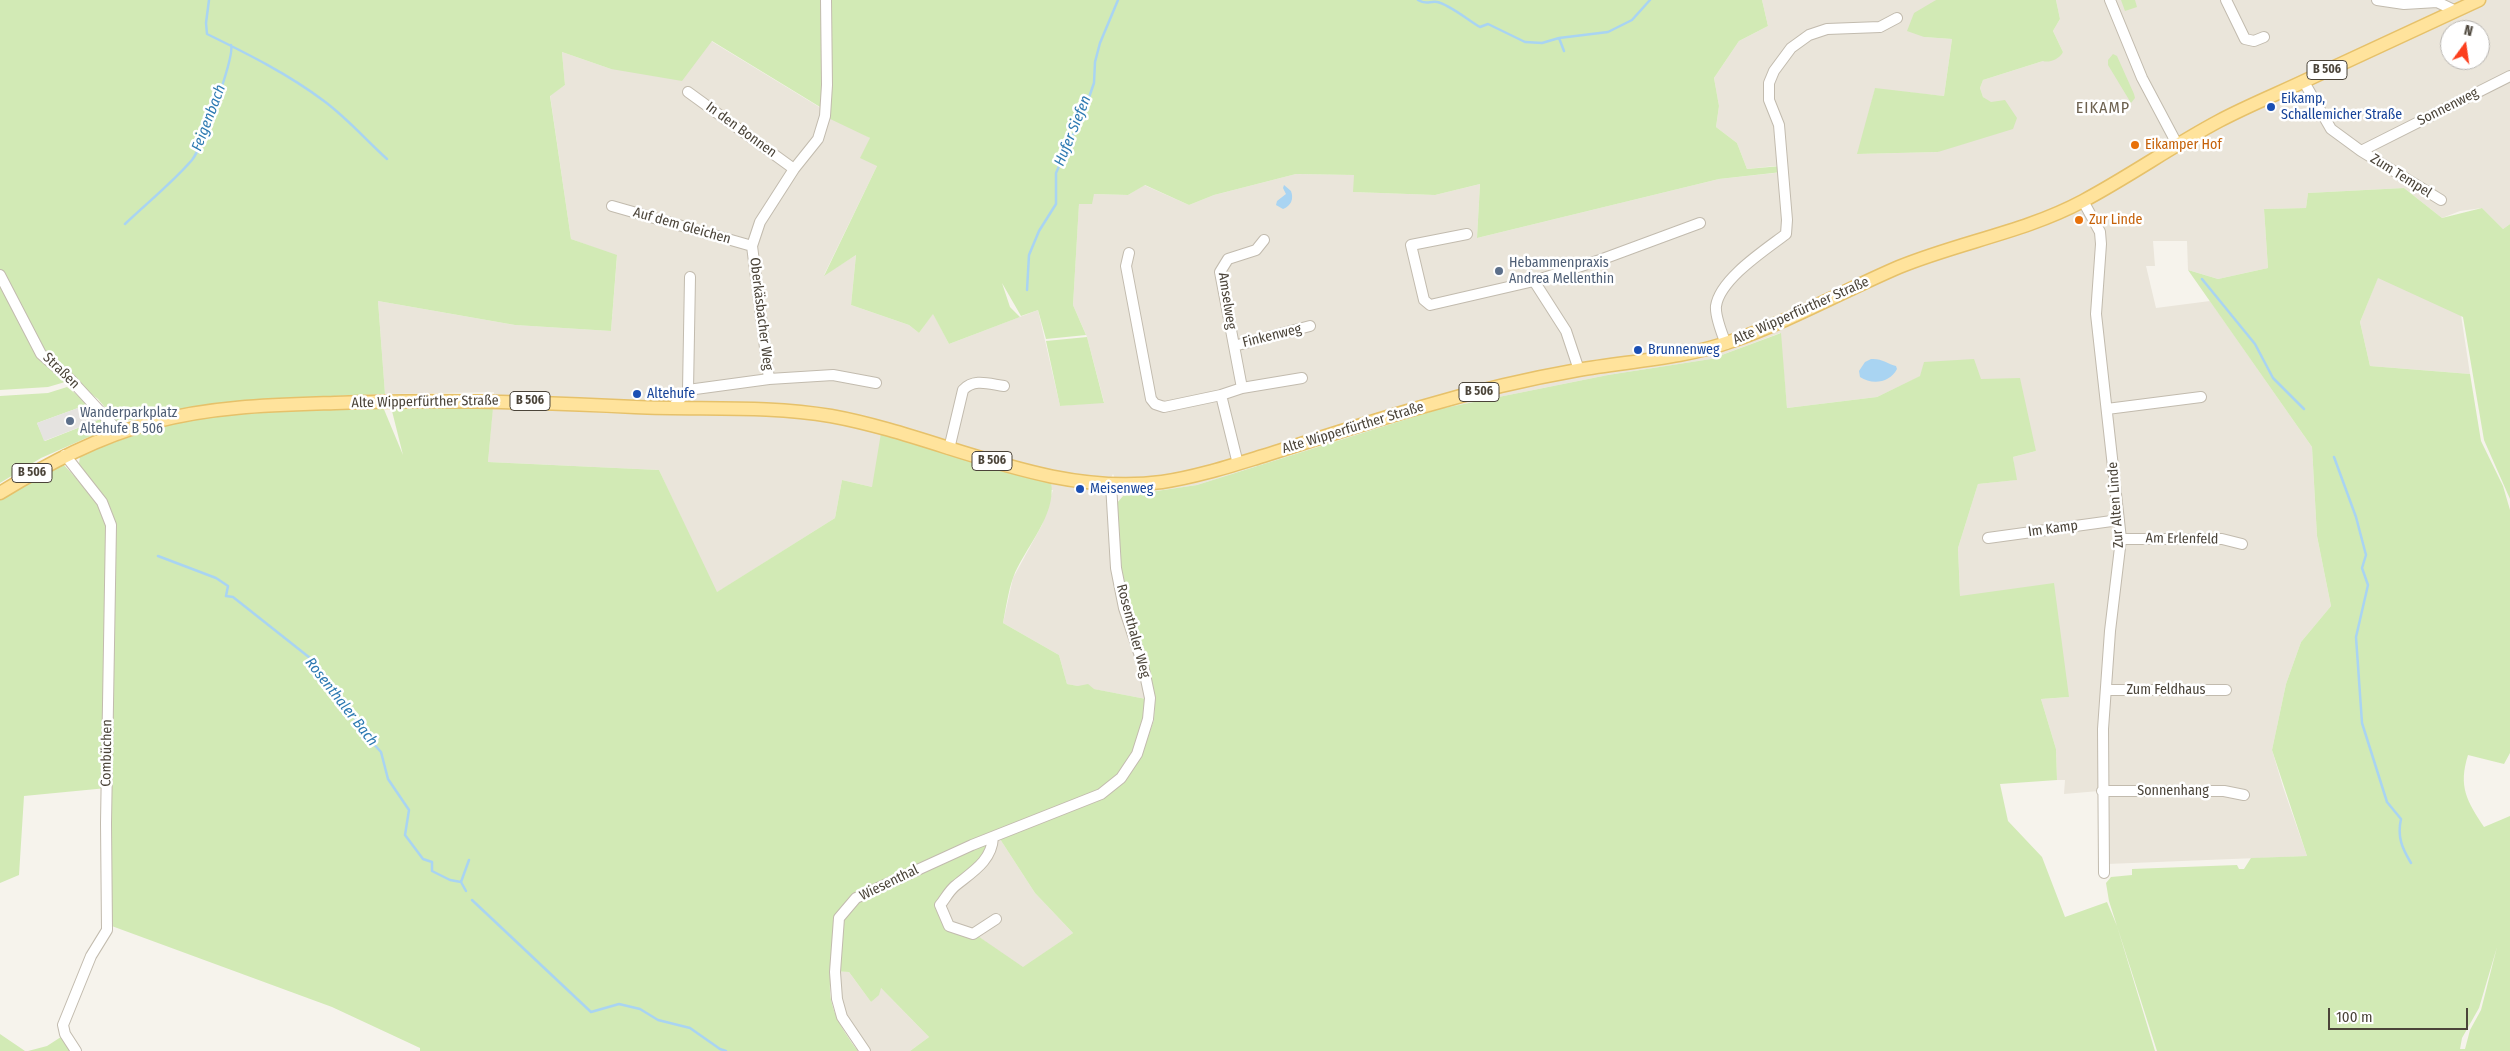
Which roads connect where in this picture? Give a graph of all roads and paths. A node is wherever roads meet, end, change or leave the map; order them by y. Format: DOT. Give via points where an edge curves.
graph roads {
  1 [pos="826,0"];
  2 [pos="2110,0"];
  3 [pos="2226,0"];
  4 [pos="2377,0"];
  5 [pos="2479,0"];
  6 [pos="2456,11"];
  7 [pos="1897,18"];
  8 [pos="2264,37"];
  9 [pos="2510,76"];
  10 [pos="2304,82"];
  11 [pos="688,92"];
  12 [pos="2177,144"];
  13 [pos="2362,151"];
  14 [pos="794,168"];
  15 [pos="2441,200"];
  16 [pos="2083,201"];
  17 [pos="612,206"];
  18 [pos="1700,223"];
  19 [pos="1467,234"];
  20 [pos="1264,240"];
  21 [pos="752,246"];
  22 [pos="1129,253"];
  23 [pos="0,275"];
  24 [pos="690,276"];
  25 [pos="1534,281"];
  26 [pos="1310,326"];
  27 [pos="1726,344"];
  28 [pos="1234,346"];
  29 [pos="1579,370"];
  30 [pos="1302,378"];
  31 [pos="769,379"];
  32 [pos="876,382"];
  33 [pos="1004,386"];
  34 [pos="1242,388"];
  35 [pos="688,390"];
  36 [pos="1221,395"];
  37 [pos="2201,397"];
  38 [pos="672,408"];
  39 [pos="2108,409"];
  40 [pos="120,432"];
  41 [pos="949,449"];
  42 [pos="65,455"];
  43 [pos="1238,464"];
  44 [pos="1111,484"];
  45 [pos="0,493"];
  46 [pos="2119,520"];
  47 [pos="1988,538"];
  48 [pos="2121,538"];
  49 [pos="2242,544"];
  50 [pos="1148,688"];
  51 [pos="2106,690"];
  52 [pos="2226,690"];
  53 [pos="2102,791"];
  54 [pos="2244,795"];
  55 [pos="993,837"];
  56 [pos="2104,872"];
  57 [pos="996,919"];
  58 [pos="76,1051"];
  59 [pos="866,1051"];
  1 -- 14 [label="street, Oberkäsbacher Weg" via="825,116 818,139"];
  2 -- 12 [label="street" via="2142,78"];
  3 -- 8 [label="street" via="2246,39 2254,41"];
  4 -- 6 [label="street" via="2404,4 2437,2"];
  5 -- 6 [label="main road, Alte Wipperfürther Straße / B 506"];
  6 -- 10 [label="main road, Alte Wipperfürther Straße / B 506"];
  7 -- 27 [label="street" via="1880,27 1827,29 1809,35 1791,48 1774,71 1769,83 1769,100 1779,125 1786,234 1733,277 1720,292 1716,307"];
  9 -- 13 [label="street, Sonnenweg"];
  10 -- 12 [label="main road, Alte Wipperfürther Straße / B 506"];
  10 -- 13 [label="street" via="2330,129"];
  11 -- 14 [label="street, In den Bonnen"];
  12 -- 16 [label="main road, Alte Wipperfürther Straße / B 506"];
  13 -- 15 [label="street, Zum Tempel"];
  14 -- 21 [label="street, Oberkäsbacher Weg" via="760,222"];
  16 -- 27 [label="main road, Alte Wipperfürther Straße / B 506" via="2028,225 1901,267"];
  16 -- 39 [label="street, Zur Alten Linde" via="2100,232 2096,314"];
  17 -- 21 [label="street, Auf dem Gleichen"];
  18 -- 25 [label="street"];
  19 -- 25 [label="street" via="1411,245 1424,300 1430,305"];
  20 -- 28 [label="street, Amselweg" via="1256,250 1222,264 1220,272"];
  21 -- 31 [label="street, Oberkäsbacher Weg"];
  22 -- 36 [label="street" via="1126,266 1151,399 1164,407"];
  23 -- 40 [label="street, Straßen" via="41,354 72,380"];
  24 -- 35 [label="street"];
  25 -- 29 [label="street" via="1566,331"];
  26 -- 28 [label="street, Finkenweg"];
  27 -- 29 [label="main road, Alte Wipperfürther Straße / B 506" via="1679,355"];
  28 -- 34 [label="street, Amselweg"];
  29 -- 43 [label="main road, Alte Wipperfürther Straße / B 506" via="1426,406"];
  30 -- 34 [label="street"];
  31 -- 32 [label="street, Oberkäsbacher Weg" via="833,375"];
  31 -- 35 [label="street, Oberkäsbacher Weg"];
  33 -- 41 [label="street" via="968,384 963,390"];
  34 -- 36 [label="street"];
  35 -- 38 [label="street"];
  36 -- 43 [label="street"];
  37 -- 39 [label="street"];
  38 -- 40 [label="main road, Alte Wipperfürther Straße / B 506" via="534,401 388,401 246,407 198,413"];
  38 -- 41 [label="main road, Alte Wipperfürther Straße / B 506" via="754,409 830,416 880,427"];
  39 -- 46 [label="street, Zur Alten Linde"];
  40 -- 42 [label="main road, B 506"];
  41 -- 44 [label="main road, Alte Wipperfürther Straße / B 506" via="1034,473"];
  42 -- 45 [label="main road, B 506"];
  42 -- 58 [label="street, Combüchen" via="102,502 111,525 107,930 91,956 63,1025"];
  43 -- 44 [label="main road, Alte Wipperfürther Straße / B 506" via="1159,483"];
  44 -- 50 [label="street, Rosenthaler Weg" via="1116,568 1124,608"];
  46 -- 47 [label="street, Im Kamp"];
  46 -- 48 [label="street, Zur Alten Linde"];
  48 -- 49 [label="street, Am Erlenfeld" via="2222,539"];
  48 -- 51 [label="street, Zur Alten Linde"];
  50 -- 55 [label="street, Wiesenthal" via="1148,719 1137,754 1121,778 1101,794"];
  51 -- 52 [label="street, Zum Feldhaus"];
  51 -- 53 [label="street, Zur Alten Linde"];
  53 -- 54 [label="street, Sonnenhang" via="2224,791"];
  53 -- 56 [label="street, Zur Alten Linde"];
  55 -- 57 [label="street" via="992,849 980,866 953,888 940,905 949,926 973,934"];
  55 -- 59 [label="street, Wiesenthal" via="856,898 839,918 835,971 837,999 842,1017"];
}
